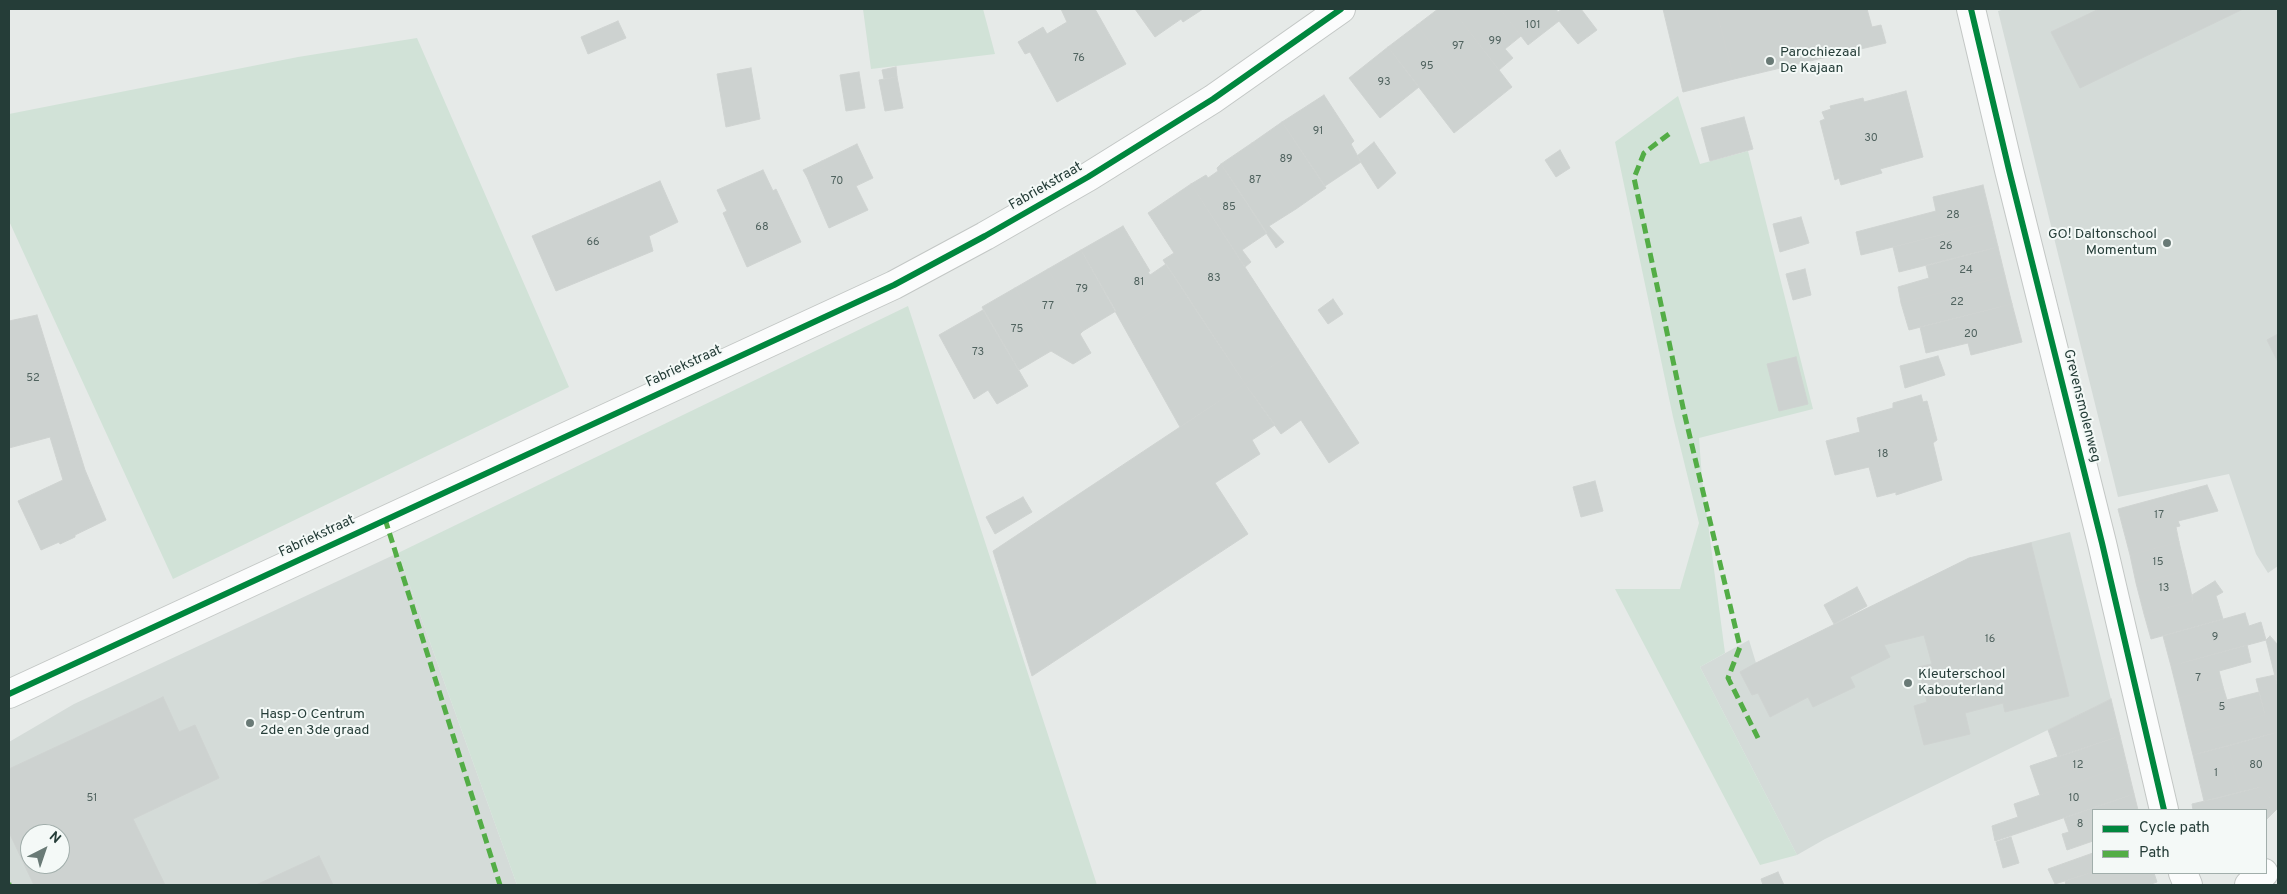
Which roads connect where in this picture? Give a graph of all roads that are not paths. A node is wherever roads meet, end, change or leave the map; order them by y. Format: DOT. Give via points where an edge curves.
graph roads {
  1 [pos="1341,9"];
  2 [pos="1971,9"];
  3 [pos="9,694"];
  4 [pos="2164,809"];
  5 [pos="2278,860"];
  6 [pos="2267,870"];
  7 [pos="2263,874"];
  8 [pos="2249,885"];
  1 -- 3 [label="street, Fabriekstraat" via="1213,100 985,236 894,285"];
  2 -- 4 [label="street, Grevensmolenweg"];
  5 -- 6 [label="street"];
  7 -- 8 [label="street"];
}
